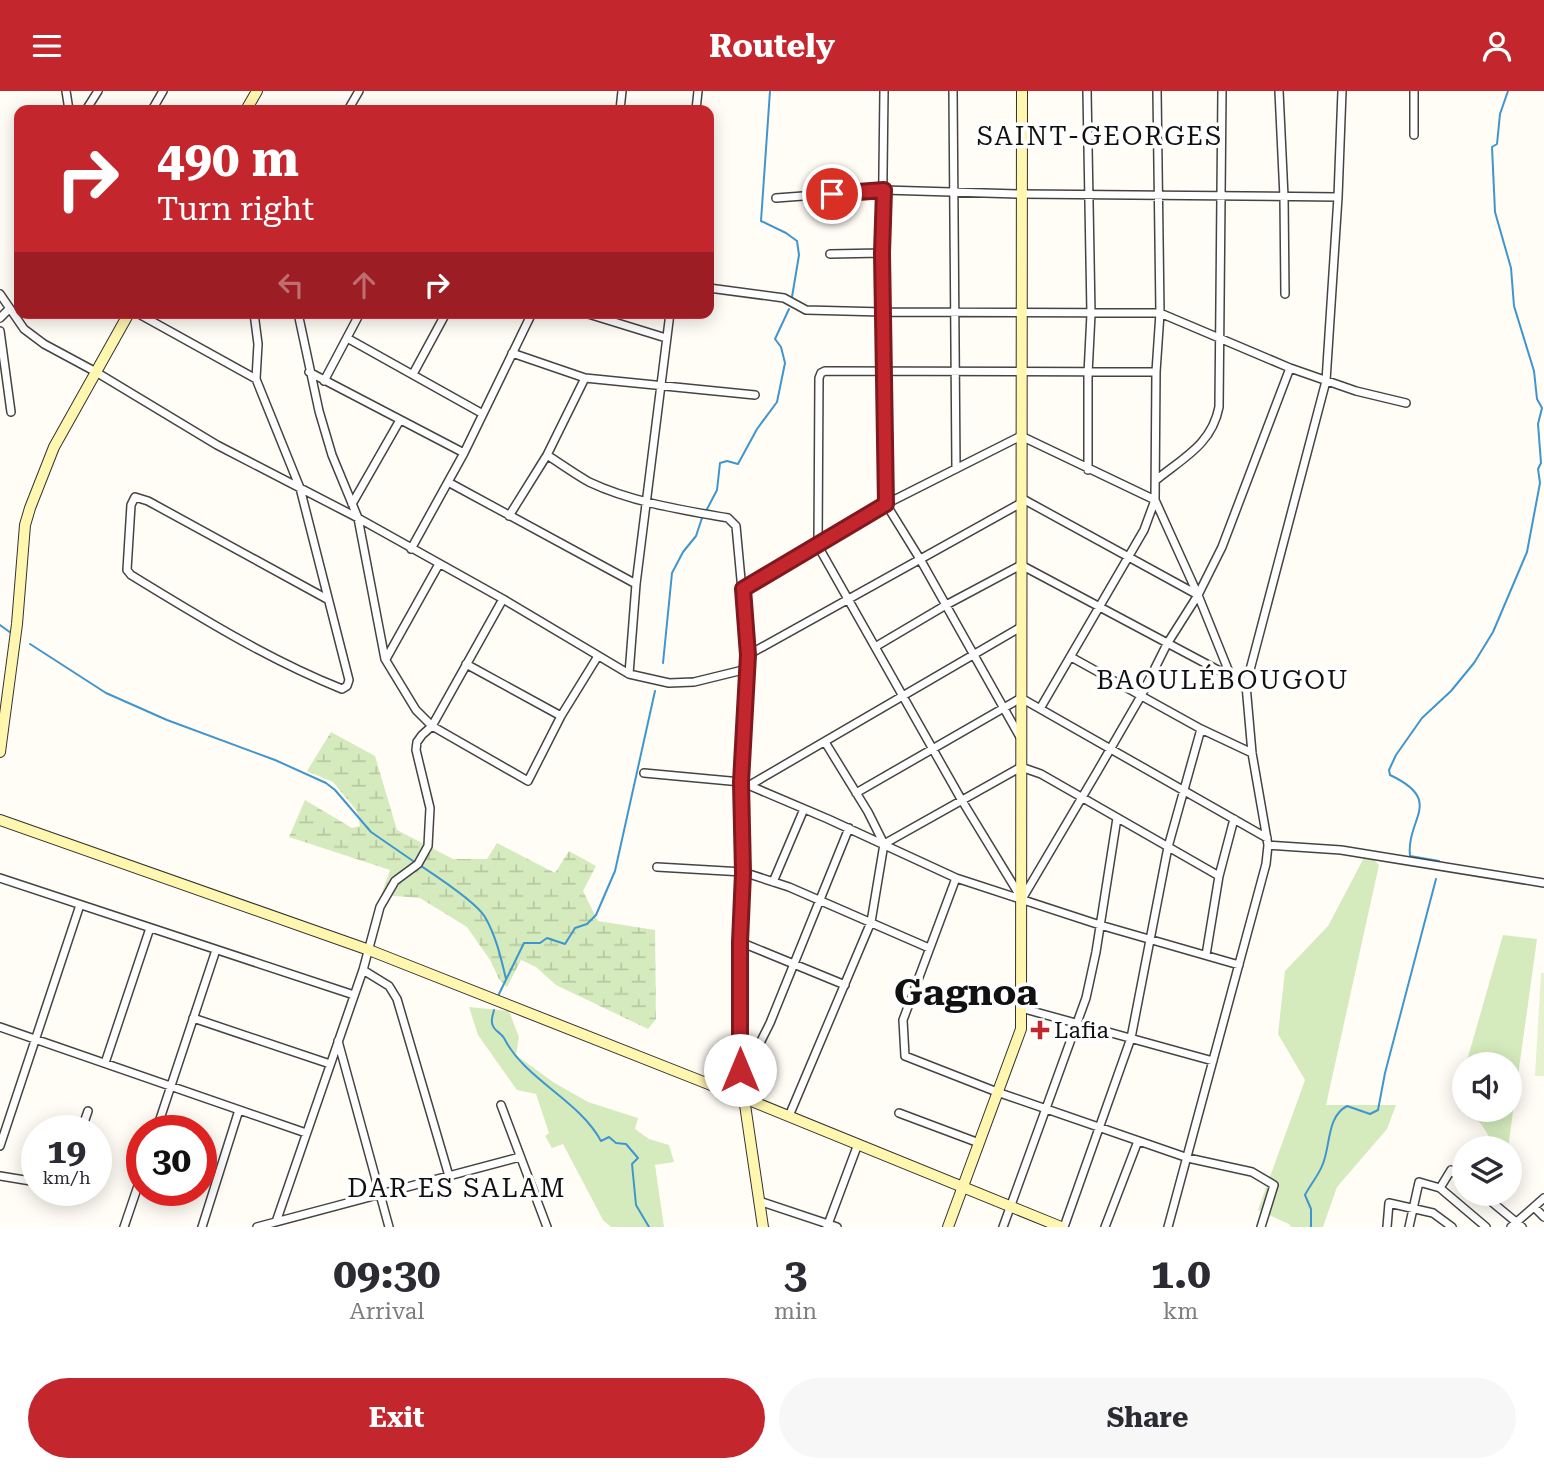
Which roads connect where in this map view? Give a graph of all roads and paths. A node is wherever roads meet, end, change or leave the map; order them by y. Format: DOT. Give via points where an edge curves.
graph roads {
  1 [pos="884,91"];
  2 [pos="953,91"];
  3 [pos="1022,91"];
  4 [pos="1087,91"];
  5 [pos="1157,91"];
  6 [pos="1222,91"];
  7 [pos="1279,91"];
  8 [pos="1342,91"];
  9 [pos="1415,91"];
  10 [pos="1414,135"];
  11 [pos="884,190"];
  12 [pos="954,191"];
  13 [pos="1022,194"];
  14 [pos="1089,194"];
  15 [pos="1158,195"];
  16 [pos="1222,196"];
  17 [pos="1284,197"];
  18 [pos="1338,197"];
  19 [pos="776,198"];
  20 [pos="882,253"];
  21 [pos="830,254"];
  22 [pos="714,289"];
  23 [pos="0,294"];
  24 [pos="1285,294"];
  25 [pos="9,309"];
  26 [pos="883,312"];
  27 [pos="954,312"];
  28 [pos="1022,312"];
  29 [pos="1160,313"];
  30 [pos="1091,314"];
  31 [pos="14,316"];
  32 [pos="0,318"];
  33 [pos="16,319"];
  34 [pos="126,319"];
  35 [pos="148,319"];
  36 [pos="255,319"];
  37 [pos="299,319"];
  38 [pos="357,319"];
  39 [pos="443,319"];
  40 [pos="529,319"];
  41 [pos="604,319"];
  42 [pos="669,319"];
  43 [pos="0,331"];
  44 [pos="347,338"];
  45 [pos="666,338"];
  46 [pos="1221,339"];
  47 [pos="512,353"];
  48 [pos="1290,368"];
  49 [pos="883,371"];
  50 [pos="96,372"];
  51 [pos="309,372"];
  52 [pos="955,372"];
  53 [pos="1021,372"];
  54 [pos="1156,372"];
  55 [pos="1087,373"];
  56 [pos="413,374"];
  57 [pos="585,378"];
  58 [pos="256,379"];
  59 [pos="324,381"];
  60 [pos="1326,381"];
  61 [pos="662,386"];
  62 [pos="755,395"];
  63 [pos="1406,403"];
  64 [pos="11,412"];
  65 [pos="483,414"];
  66 [pos="400,420"];
  67 [pos="1021,436"];
  68 [pos="464,453"];
  69 [pos="547,455"];
  70 [pos="956,469"];
  71 [pos="1088,470"];
  72 [pos="1156,480"];
  73 [pos="447,482"];
  74 [pos="300,488"];
  75 [pos="1021,500"];
  76 [pos="1155,500"];
  77 [pos="647,502"];
  78 [pos="352,504"];
  79 [pos="886,504"];
  80 [pos="509,516"];
  81 [pos="358,518"];
  82 [pos="818,546"];
  83 [pos="411,549"];
  84 [pos="1128,557"];
  85 [pos="920,559"];
  86 [pos="439,564"];
  87 [pos="1021,565"];
  88 [pos="636,584"];
  89 [pos="743,589"];
  90 [pos="1198,595"];
  91 [pos="327,599"];
  92 [pos="848,599"];
  93 [pos="503,600"];
  94 [pos="946,604"];
  95 [pos="1099,608"];
  96 [pos="1021,627"];
  97 [pos="1167,643"];
  98 [pos="876,647"];
  99 [pos="748,655"];
  100 [pos="974,655"];
  101 [pos="598,656"];
  102 [pos="1071,657"];
  103 [pos="385,659"];
  104 [pos="466,664"];
  105 [pos="747,669"];
  106 [pos="629,674"];
  107 [pos="1231,677"];
  108 [pos="1246,685"];
  109 [pos="903,696"];
  110 [pos="1141,696"];
  111 [pos="1021,698"];
  112 [pos="1004,707"];
  113 [pos="1041,707"];
  114 [pos="561,716"];
  115 [pos="432,726"];
  116 [pos="1201,729"];
  117 [pos="1021,739"];
  118 [pos="825,742"];
  119 [pos="0,746"];
  120 [pos="933,749"];
  121 [pos="1111,749"];
  122 [pos="0,752"];
  123 [pos="1252,753"];
  124 [pos="1021,767"];
  125 [pos="644,773"];
  126 [pos="741,782"];
  127 [pos="750,785"];
  128 [pos="1185,791"];
  129 [pos="856,793"];
  130 [pos="961,799"];
  131 [pos="1082,799"];
  132 [pos="804,809"];
  133 [pos="1117,818"];
  134 [pos="1234,819"];
  135 [pos="0,820"];
  136 [pos="849,828"];
  137 [pos="1267,841"];
  138 [pos="884,843"];
  139 [pos="1168,847"];
  140 [pos="657,867"];
  141 [pos="743,873"];
  142 [pos="1219,876"];
  143 [pos="0,878"];
  144 [pos="956,878"];
  145 [pos="773,882"];
  146 [pos="1544,883"];
  147 [pos="1022,899"];
  148 [pos="820,901"];
  149 [pos="80,905"];
  150 [pos="871,922"];
  151 [pos="1100,925"];
  152 [pos="150,928"];
  153 [pos="1150,939"];
  154 [pos="740,942"];
  155 [pos="929,948"];
  156 [pos="216,950"];
  157 [pos="369,950"];
  158 [pos="1206,955"];
  159 [pos="793,964"];
  160 [pos="1239,965"];
  161 [pos="363,970"];
  162 [pos="845,985"];
  163 [pos="354,995"];
  164 [pos="1021,1008"];
  165 [pos="193,1018"];
  166 [pos="1077,1023"];
  167 [pos="0,1027"];
  168 [pos="1131,1038"];
  169 [pos="35,1039"];
  170 [pos="338,1040"];
  171 [pos="1213,1061"];
  172 [pos="105,1063"];
  173 [pos="330,1064"];
  174 [pos="740,1070"];
  175 [pos="171,1086"];
  176 [pos="997,1092"];
  177 [pos="744,1098"];
  178 [pos="500,1105"];
  179 [pos="1045,1108"];
  180 [pos="239,1110"];
  181 [pos="88,1111"];
  182 [pos="899,1113"];
  183 [pos="87,1115"];
  184 [pos="161,1115"];
  185 [pos="789,1115"];
  186 [pos="1100,1127"];
  187 [pos="306,1133"];
  188 [pos="1139,1141"];
  189 [pos="979,1143"];
  190 [pos="858,1144"];
  191 [pos="0,1146"];
  192 [pos="520,1157"];
  193 [pos="1188,1158"];
  194 [pos="1452,1171"];
  195 [pos="0,1176"];
  196 [pos="449,1176"];
  197 [pos="21,1179"];
  198 [pos="962,1186"];
  199 [pos="1440,1188"];
  200 [pos="381,1195"];
  201 [pos="1544,1198"];
  202 [pos="759,1201"];
  203 [pos="131,1206"];
  204 [pos="1011,1206"];
  205 [pos="1496,1206"];
  206 [pos="1534,1207"];
  207 [pos="1412,1208"];
  208 [pos="1544,1217"];
  209 [pos="1442,1218"];
  210 [pos="271,1224"];
  211 [pos="828,1225"];
  212 [pos="1517,1225"];
  213 [pos="124,1227"];
  214 [pos="202,1227"];
  215 [pos="257,1227"];
  216 [pos="389,1227"];
  217 [pos="547,1227"];
  218 [pos="763,1227"];
  219 [pos="837,1227"];
  220 [pos="948,1227"];
  221 [pos="1003,1227"];
  222 [pos="1063,1227"];
  223 [pos="1105,1227"];
  224 [pos="1168,1227"];
  225 [pos="1261,1227"];
  226 [pos="1387,1227"];
  227 [pos="1409,1227"];
  228 [pos="1438,1227"];
  229 [pos="1452,1227"];
  230 [pos="1486,1227"];
  1 -- 11 [label="street"];
  2 -- 12 [label="street"];
  3 -- 13 [label="street"];
  4 -- 14 [label="street"];
  5 -- 15 [label="street"];
  6 -- 16 [label="street"];
  7 -- 17 [label="street"];
  8 -- 18 [label="street"];
  9 -- 10 [label="street"];
  11 -- 12 [label="street"];
  11 -- 19 [label="street"];
  11 -- 20 [label="street"];
  12 -- 13 [label="street"];
  12 -- 27 [label="street"];
  13 -- 14 [label="street"];
  13 -- 28 [label="street"];
  14 -- 15 [label="street"];
  14 -- 30 [label="street"];
  15 -- 16 [label="street"];
  15 -- 29 [label="street"];
  16 -- 17 [label="street"];
  16 -- 46 [label="street"];
  17 -- 18 [label="street"];
  17 -- 24 [label="street"];
  18 -- 60 [label="street"];
  20 -- 21 [label="street"];
  20 -- 26 [label="street"];
  22 -- 26 [label="street" via="785,298 806,310"];
  23 -- 25 [label="street"];
  25 -- 31 [label="street"];
  25 -- 32 [label="street"];
  26 -- 27 [label="street"];
  26 -- 49 [label="street"];
  27 -- 28 [label="street"];
  27 -- 52 [label="street"];
  28 -- 30 [label="street"];
  28 -- 53 [label="street"];
  29 -- 30 [label="street"];
  29 -- 46 [label="street"];
  29 -- 54 [label="street"];
  30 -- 55 [label="street"];
  33 -- 50 [label="street" via="44,344"];
  34 -- 50 [label="street"];
  35 -- 58 [label="street"];
  36 -- 58 [label="street"];
  37 -- 51 [label="street"];
  38 -- 44 [label="street"];
  39 -- 56 [label="street"];
  40 -- 47 [label="street"];
  41 -- 45 [label="street"];
  42 -- 45 [label="street"];
  43 -- 64 [label="street"];
  44 -- 56 [label="street"];
  44 -- 59 [label="street"];
  45 -- 61 [label="street"];
  46 -- 48 [label="street"];
  46 -- 72 [label="street" via="1219,407 1213,428 1203,443"];
  47 -- 57 [label="street"];
  47 -- 65 [label="street"];
  48 -- 60 [label="street"];
  48 -- 90 [label="street" via="1222,547"];
  49 -- 52 [label="street"];
  49 -- 79 [label="street"];
  49 -- 82 [label="street" via="825,371 819,378"];
  50 -- 74 [label="street" via="217,445"];
  50 -- 119 [label="street" via="54,447 25,526"];
  51 -- 59 [label="street"];
  51 -- 78 [label="street" via="332,454"];
  52 -- 53 [label="street"];
  52 -- 70 [label="street"];
  53 -- 55 [label="street"];
  53 -- 67 [label="street"];
  54 -- 55 [label="street"];
  54 -- 72 [label="street"];
  55 -- 71 [label="street"];
  56 -- 65 [label="street"];
  57 -- 61 [label="street"];
  57 -- 69 [label="street"];
  58 -- 74 [label="street"];
  59 -- 66 [label="street"];
  60 -- 63 [label="street"];
  60 -- 108 [label="street"];
  61 -- 62 [label="street"];
  61 -- 77 [label="street"];
  65 -- 68 [label="street"];
  66 -- 68 [label="street"];
  66 -- 78 [label="street"];
  67 -- 70 [label="street"];
  67 -- 71 [label="street"];
  67 -- 75 [label="street"];
  68 -- 73 [label="street"];
  69 -- 77 [label="street" via="591,483"];
  69 -- 80 [label="street"];
  70 -- 79 [label="street"];
  71 -- 76 [label="street"];
  72 -- 76 [label="street"];
  73 -- 80 [label="street"];
  73 -- 83 [label="street"];
  74 -- 81 [label="street"];
  74 -- 91 [label="street"];
  75 -- 84 [label="street"];
  75 -- 85 [label="street"];
  75 -- 87 [label="street"];
  76 -- 84 [label="street"];
  76 -- 90 [label="street"];
  77 -- 88 [label="street"];
  77 -- 89 [label="street" via="728,518 736,526"];
  78 -- 81 [label="street"];
  79 -- 82 [label="street"];
  79 -- 85 [label="street"];
  80 -- 88 [label="street"];
  81 -- 83 [label="street"];
  81 -- 103 [label="street"];
  82 -- 89 [label="street"];
  82 -- 92 [label="street"];
  83 -- 86 [label="street"];
  84 -- 90 [label="street"];
  84 -- 95 [label="street"];
  85 -- 92 [label="street"];
  85 -- 94 [label="street"];
  86 -- 93 [label="street"];
  86 -- 103 [label="street"];
  87 -- 94 [label="street"];
  87 -- 95 [label="street"];
  87 -- 96 [label="street"];
  88 -- 106 [label="street"];
  89 -- 99 [label="street"];
  90 -- 97 [label="street"];
  90 -- 107 [label="street"];
  91 -- 91 [label="street" via="148,501 135,497 126,562 131,575 247,644 342,689 349,680"];
  92 -- 98 [label="street"];
  92 -- 99 [label="street"];
  93 -- 101 [label="street"];
  93 -- 104 [label="street"];
  94 -- 98 [label="street"];
  94 -- 100 [label="street"];
  95 -- 97 [label="street"];
  95 -- 102 [label="street"];
  96 -- 100 [label="street"];
  96 -- 111 [label="street"];
  97 -- 107 [label="street"];
  97 -- 110 [label="street"];
  98 -- 109 [label="street"];
  99 -- 105 [label="street"];
  100 -- 109 [label="street"];
  100 -- 112 [label="street"];
  101 -- 106 [label="street"];
  101 -- 114 [label="street"];
  102 -- 110 [label="street"];
  102 -- 113 [label="street"];
  103 -- 115 [label="street" via="416,710"];
  104 -- 114 [label="street"];
  104 -- 115 [label="street"];
  105 -- 106 [label="street" via="695,682 668,683"];
  105 -- 126 [label="street"];
  107 -- 108 [label="street"];
  108 -- 123 [label="street"];
  109 -- 118 [label="street"];
  109 -- 120 [label="street"];
  110 -- 116 [label="street"];
  110 -- 121 [label="street"];
  111 -- 112 [label="street"];
  111 -- 113 [label="street"];
  111 -- 117 [label="street"];
  112 -- 117 [label="street"];
  112 -- 120 [label="street"];
  113 -- 121 [label="street"];
  114 -- 115 [label="street" via="528,781"];
  115 -- 157 [label="street" via="417,742 416,750 430,809 428,846 418,864 395,881 384,898"];
  116 -- 123 [label="street"];
  116 -- 128 [label="street"];
  117 -- 124 [label="street"];
  118 -- 127 [label="street"];
  118 -- 129 [label="street"];
  119 -- 122 [label="street"];
  120 -- 129 [label="street"];
  120 -- 130 [label="street"];
  121 -- 128 [label="street"];
  121 -- 131 [label="street"];
  123 -- 137 [label="street"];
  124 -- 130 [label="street"];
  124 -- 131 [label="street"];
  124 -- 147 [label="street"];
  125 -- 126 [label="street"];
  126 -- 127 [label="street"];
  126 -- 141 [label="street"];
  127 -- 132 [label="street"];
  128 -- 134 [label="street"];
  128 -- 139 [label="street"];
  129 -- 138 [label="street"];
  130 -- 138 [label="street"];
  130 -- 147 [label="street"];
  131 -- 133 [label="street"];
  131 -- 147 [label="street"];
  132 -- 136 [label="street"];
  132 -- 145 [label="street"];
  133 -- 139 [label="street"];
  133 -- 151 [label="street"];
  134 -- 137 [label="street"];
  134 -- 142 [label="street"];
  135 -- 157 [label="street"];
  136 -- 138 [label="street"];
  136 -- 148 [label="street"];
  137 -- 146 [label="street"];
  137 -- 160 [label="street" via="1266,864"];
  138 -- 144 [label="street"];
  138 -- 150 [label="street"];
  139 -- 142 [label="street"];
  139 -- 153 [label="street"];
  140 -- 141 [label="street"];
  141 -- 145 [label="street"];
  141 -- 154 [label="street"];
  142 -- 158 [label="street"];
  143 -- 149 [label="street"];
  144 -- 147 [label="street"];
  144 -- 155 [label="street"];
  145 -- 148 [label="street"];
  147 -- 151 [label="street"];
  147 -- 164 [label="street"];
  148 -- 150 [label="street"];
  148 -- 159 [label="street"];
  149 -- 152 [label="street"];
  149 -- 169 [label="street"];
  150 -- 155 [label="street"];
  150 -- 162 [label="street"];
  151 -- 153 [label="street"];
  151 -- 166 [label="street"];
  152 -- 156 [label="street"];
  152 -- 172 [label="street"];
  153 -- 158 [label="street"];
  153 -- 168 [label="street"];
  154 -- 159 [label="street"];
  154 -- 174 [label="street"];
  155 -- 176 [label="street" via="903,1020 905,1056"];
  156 -- 163 [label="street"];
  156 -- 165 [label="street"];
  157 -- 161 [label="street"];
  157 -- 177 [label="street"];
  158 -- 160 [label="street"];
  159 -- 162 [label="street"];
  159 -- 174 [label="street" via="751,1061"];
  160 -- 171 [label="street"];
  161 -- 163 [label="street"];
  161 -- 196 [label="street" via="389,986 397,999"];
  162 -- 185 [label="street"];
  163 -- 170 [label="street"];
  164 -- 166 [label="street"];
  164 -- 176 [label="street" via="1021,1029"];
  165 -- 173 [label="street"];
  165 -- 175 [label="street"];
  166 -- 168 [label="street"];
  166 -- 179 [label="street"];
  167 -- 169 [label="street"];
  168 -- 171 [label="street"];
  168 -- 186 [label="street"];
  169 -- 172 [label="street"];
  169 -- 191 [label="street"];
  170 -- 173 [label="street"];
  170 -- 200 [label="street"];
  171 -- 193 [label="street"];
  172 -- 175 [label="street"];
  173 -- 187 [label="street"];
  174 -- 177 [label="street"];
  175 -- 180 [label="street"];
  175 -- 184 [label="street"];
  176 -- 179 [label="street"];
  176 -- 189 [label="street"];
  177 -- 185 [label="street"];
  177 -- 202 [label="street"];
  178 -- 192 [label="street"];
  179 -- 186 [label="street"];
  179 -- 204 [label="street"];
  180 -- 187 [label="street"];
  180 -- 214 [label="street"];
  181 -- 183 [label="street"];
  182 -- 189 [label="street"];
  185 -- 190 [label="street"];
  186 -- 188 [label="street"];
  186 -- 222 [label="street"];
  187 -- 210 [label="street"];
  188 -- 193 [label="street"];
  188 -- 223 [label="street"];
  189 -- 198 [label="street"];
  190 -- 198 [label="street"];
  190 -- 211 [label="street"];
  192 -- 196 [label="street"];
  192 -- 217 [label="street"];
  193 -- 224 [label="street"];
  193 -- 225 [label="street" via="1252,1172 1274,1185"];
  194 -- 199 [label="street"];
  195 -- 197 [label="street"];
  196 -- 200 [label="street"];
  198 -- 204 [label="street"];
  198 -- 220 [label="street"];
  199 -- 207 [label="street" via="1419,1182"];
  199 -- 230 [label="street"];
  200 -- 210 [label="street"];
  200 -- 216 [label="street"];
  201 -- 206 [label="street"];
  202 -- 211 [label="street"];
  202 -- 218 [label="street"];
  203 -- 213 [label="street"];
  204 -- 221 [label="street"];
  204 -- 222 [label="street"];
  205 -- 212 [label="street"];
  206 -- 208 [label="street"];
  206 -- 212 [label="street"];
  207 -- 209 [label="street"];
  207 -- 226 [label="street" via="1389,1203"];
  207 -- 227 [label="street"];
  209 -- 228 [label="street"];
  209 -- 229 [label="street"];
  210 -- 215 [label="street"];
  211 -- 219 [label="street"];
}
